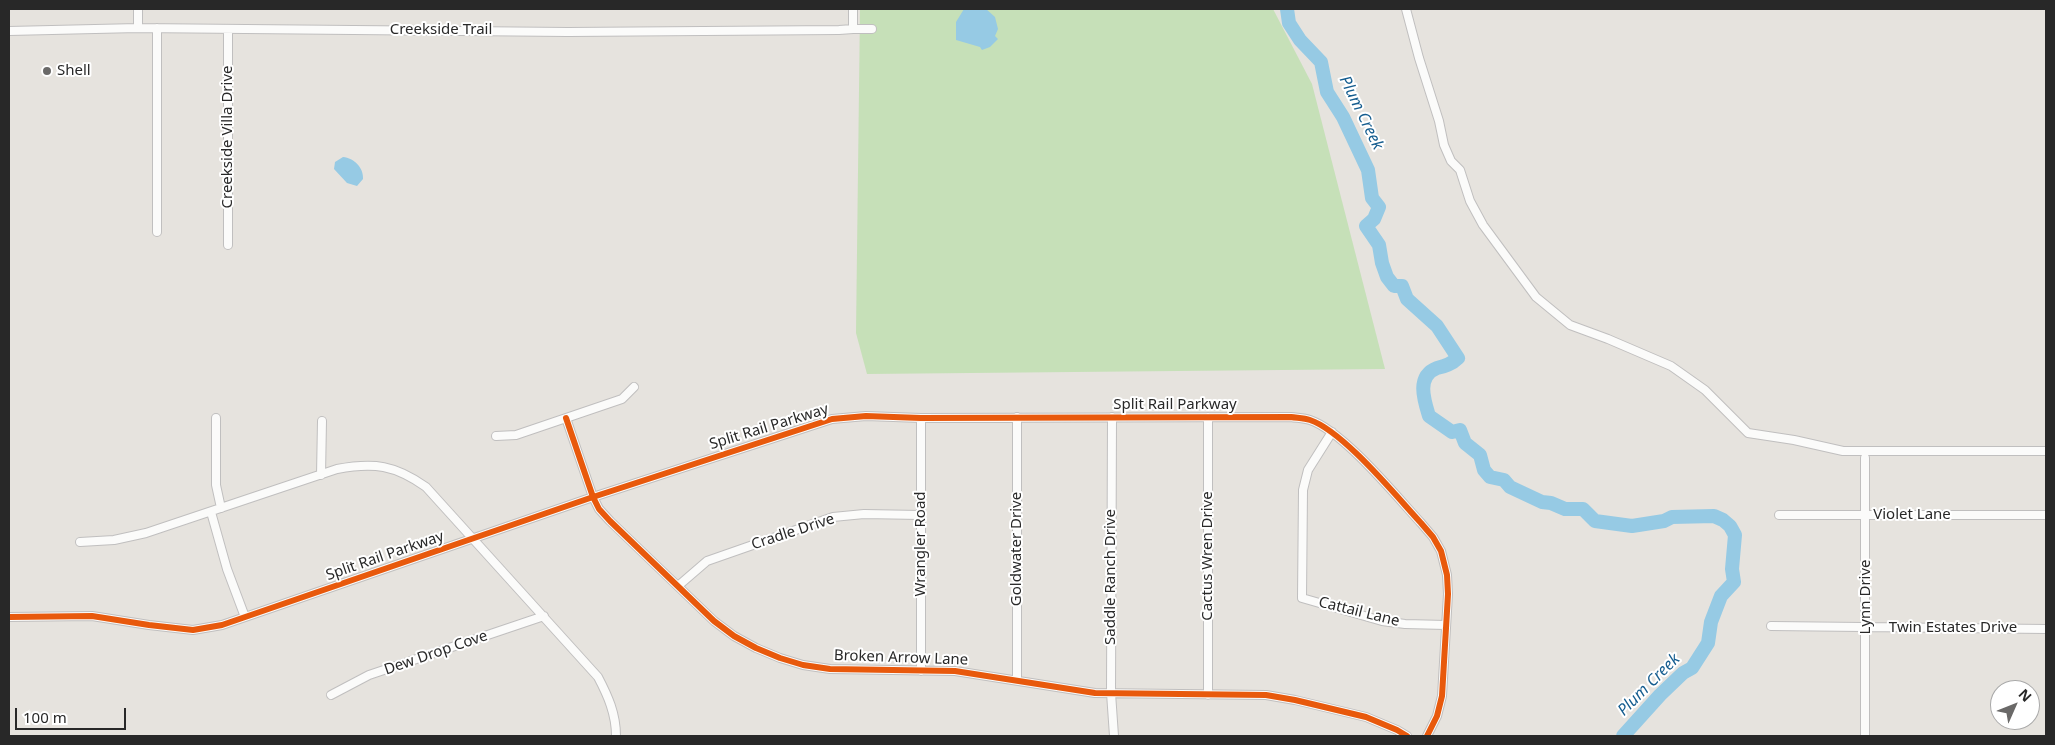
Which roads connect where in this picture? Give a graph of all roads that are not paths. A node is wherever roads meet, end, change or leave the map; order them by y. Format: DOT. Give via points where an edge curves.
graph roads {
  1 [pos="138,9"];
  2 [pos="853,9"];
  3 [pos="1406,9"];
  4 [pos="138,28"];
  5 [pos="158,28"];
  6 [pos="228,29"];
  7 [pos="853,29"];
  8 [pos="872,29"];
  9 [pos="9,31"];
  10 [pos="158,232"];
  11 [pos="228,245"];
  12 [pos="634,387"];
  13 [pos="1017,417"];
  14 [pos="1112,417"];
  15 [pos="1208,417"];
  16 [pos="216,418"];
  17 [pos="566,418"];
  18 [pos="921,418"];
  19 [pos="322,421"];
  20 [pos="1332,432"];
  21 [pos="496,436"];
  22 [pos="2046,451"];
  23 [pos="1866,458"];
  24 [pos="320,474"];
  25 [pos="593,497"];
  26 [pos="221,508"];
  27 [pos="211,512"];
  28 [pos="920,515"];
  29 [pos="1778,515"];
  30 [pos="2046,515"];
  31 [pos="1866,516"];
  32 [pos="474,539"];
  33 [pos="80,542"];
  34 [pos="678,586"];
  35 [pos="544,616"];
  36 [pos="9,617"];
  37 [pos="245,617"];
  38 [pos="1446,625"];
  39 [pos="1770,626"];
  40 [pos="1866,627"];
  41 [pos="2046,629"];
  42 [pos="921,671"];
  43 [pos="1016,680"];
  44 [pos="1111,694"];
  45 [pos="330,695"];
  46 [pos="1208,695"];
  47 [pos="616,736"];
  48 [pos="1114,736"];
  49 [pos="1407,736"];
  50 [pos="1427,736"];
  51 [pos="1865,736"];
  1 -- 4 [label="street"];
  2 -- 7 [label="street"];
  3 -- 22 [label="street" via="1440,121 1444,145 1451,161 1460,170 1470,201 1483,225 1536,297 1570,326 1671,366 1705,390 1748,433 1843,451"];
  4 -- 5 [label="street, Creekside Trail"];
  4 -- 9 [label="street, Creekside Trail"];
  5 -- 6 [label="street, Creekside Trail"];
  5 -- 10 [label="street"];
  6 -- 7 [label="street, Creekside Trail" via="567,32"];
  6 -- 11 [label="street, Creekside Villa Drive"];
  7 -- 8 [label="street, Creekside Trail"];
  12 -- 17 [label="street" via="622,399"];
  13 -- 14 [label="street, Split Rail Parkway"];
  13 -- 18 [label="street, Split Rail Parkway"];
  13 -- 43 [label="street, Goldwater Drive"];
  14 -- 15 [label="street, Split Rail Parkway"];
  14 -- 44 [label="street, Saddle Ranch Drive"];
  15 -- 20 [label="street, Split Rail Parkway" via="1291,417 1310,420"];
  15 -- 46 [label="street, Cactus Wren Drive"];
  16 -- 26 [label="street" via="216,485"];
  17 -- 21 [label="street" via="516,435"];
  17 -- 25 [label="street, Broken Arrow Lane"];
  18 -- 25 [label="street, Split Rail Parkway" via="866,416 832,419"];
  18 -- 28 [label="street, Wrangler Road"];
  19 -- 24 [label="street"];
  20 -- 38 [label="street, Split Rail Parkway" via="1433,537 1441,551 1447,575"];
  20 -- 38 [label="street, Cattail Lane" via="1308,470 1303,490 1302,598 1382,621"];
  23 -- 31 [label="street, Lynn Drive"];
  24 -- 26 [label="street"];
  24 -- 32 [label="street" via="374,465 408,474 426,487"];
  25 -- 32 [label="street, Split Rail Parkway"];
  25 -- 34 [label="street, Broken Arrow Lane" via="610,521"];
  26 -- 27 [label="street"];
  27 -- 33 [label="street" via="129,537"];
  27 -- 37 [label="street"];
  28 -- 34 [label="street, Cradle Drive" via="833,517 708,561"];
  28 -- 42 [label="street, Wrangler Road"];
  29 -- 31 [label="street, Violet Lane"];
  30 -- 31 [label="street, Violet Lane"];
  31 -- 40 [label="street, Lynn Drive"];
  32 -- 35 [label="street"];
  32 -- 37 [label="street, Split Rail Parkway"];
  34 -- 42 [label="street, Broken Arrow Lane" via="734,636 780,658 830,669"];
  35 -- 45 [label="street, Dew Drop Cove" via="369,675"];
  35 -- 47 [label="street" via="598,677 614,713"];
  36 -- 37 [label="street, Split Rail Parkway" via="92,616 193,630"];
  38 -- 50 [label="street, Split Rail Parkway" via="1442,696"];
  39 -- 40 [label="street, Twin Estates Drive"];
  40 -- 41 [label="street, Twin Estates Drive"];
  40 -- 51 [label="street, Lynn Drive"];
  42 -- 43 [label="street, Broken Arrow Lane" via="955,671"];
  43 -- 44 [label="street, Broken Arrow Lane"];
  44 -- 46 [label="street, Broken Arrow Lane"];
  44 -- 48 [label="street, Saddle Ranch Drive"];
  46 -- 49 [label="street, Broken Arrow Lane" via="1295,700 1366,717"];
}
